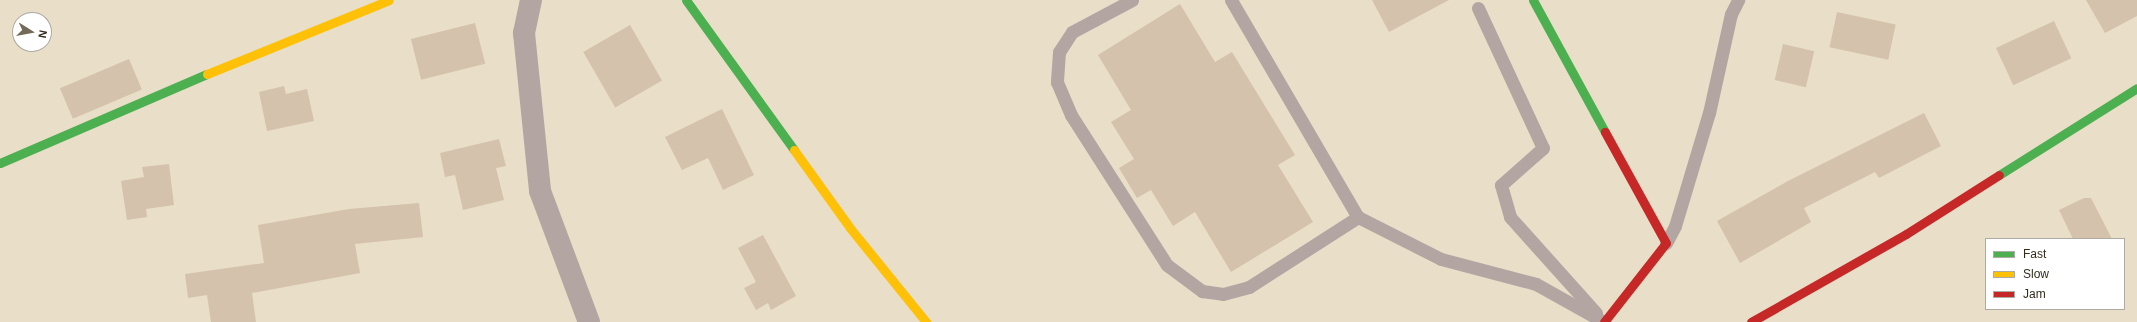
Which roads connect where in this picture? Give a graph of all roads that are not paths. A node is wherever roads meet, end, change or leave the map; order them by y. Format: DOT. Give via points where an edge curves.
graph roads {
  1 [pos="389,0"];
  2 [pos="515,0"];
  3 [pos="531,0"];
  4 [pos="686,0"];
  5 [pos="1132,0"];
  6 [pos="1231,0"];
  7 [pos="1533,0"];
  8 [pos="1738,0"];
  9 [pos="1478,8"];
  10 [pos="524,33"];
  11 [pos="2137,88"];
  12 [pos="0,162"];
  13 [pos="1358,217"];
  14 [pos="1666,243"];
  15 [pos="589,322"];
  16 [pos="926,322"];
  17 [pos="1604,322"];
  18 [pos="1751,322"];
  1 -- 12 [label="street" via="282,42"];
  2 -- 10 [label="street"];
  3 -- 10 [label="street"];
  4 -- 16 [label="street" via="850,228"];
  5 -- 13 [label="lane" via="1072,32 1059,52 1057,82 1071,115 1167,265 1202,291 1223,294 1249,287"];
  6 -- 13 [label="lane"];
  7 -- 14 [label="street"];
  8 -- 14 [label="lane" via="1731,14 1709,113 1689,181 1675,226"];
  9 -- 17 [label="lane" via="1543,148 1501,185 1510,217"];
  10 -- 15 [label="street" via="540,191"];
  11 -- 18 [label="street" via="1906,234"];
  13 -- 17 [label="lane" via="1442,259 1536,284"];
  14 -- 17 [label="street"];
}
